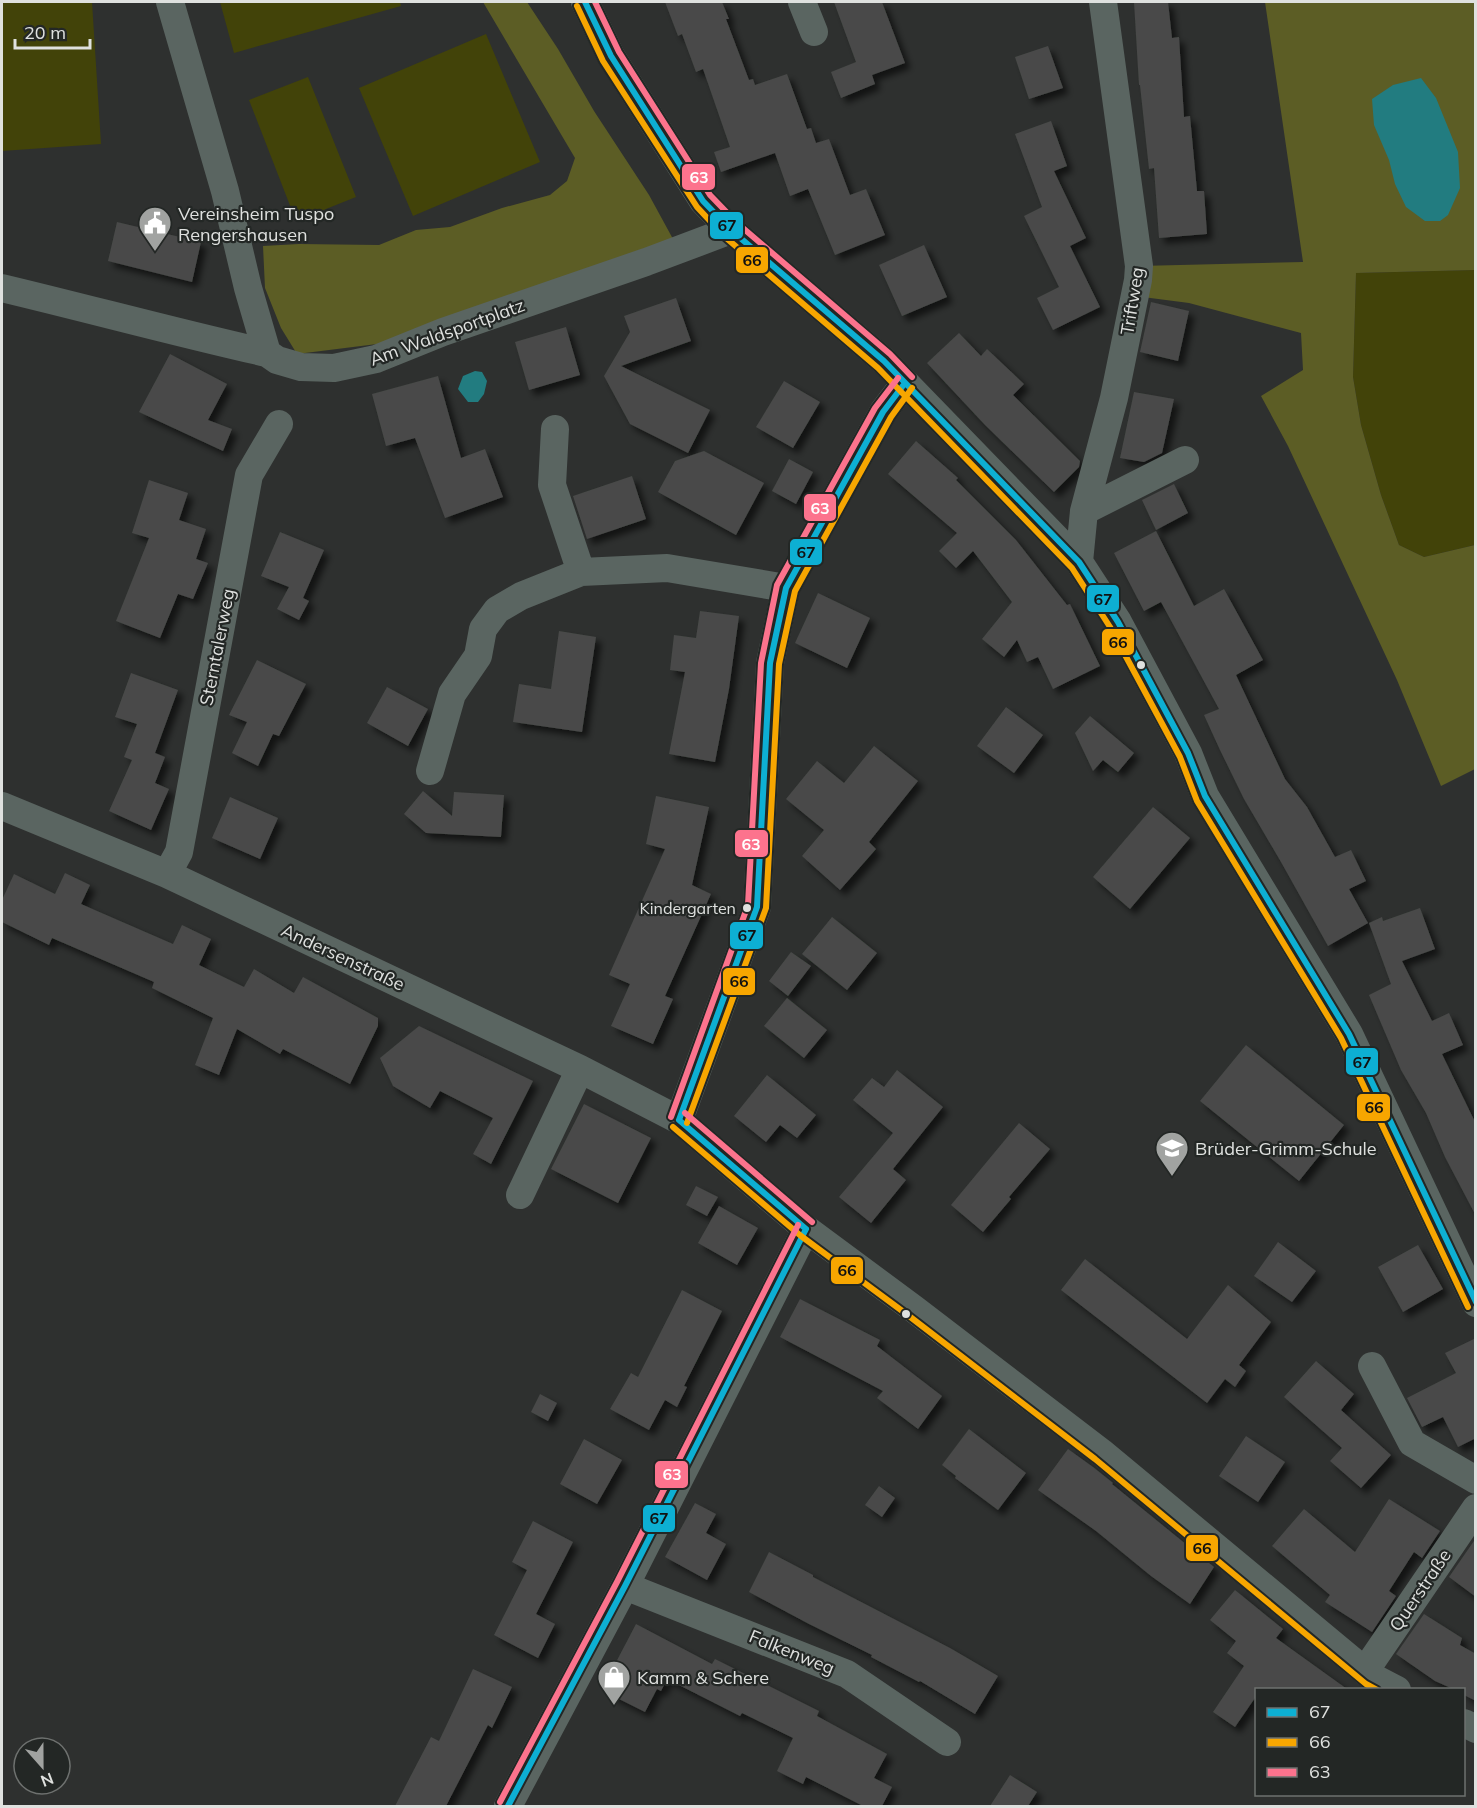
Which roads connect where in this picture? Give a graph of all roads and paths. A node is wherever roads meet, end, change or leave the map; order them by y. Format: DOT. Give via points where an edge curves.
graph roads {
  1 [pos="170,2"];
  2 [pos="585,2"];
  3 [pos="802,2"];
  4 [pos="1103,2"];
  5 [pos="814,32"];
  6 [pos="731,230"];
  7 [pos="2,288"];
  8 [pos="267,353"];
  9 [pos="905,384"];
  10 [pos="279,424"];
  11 [pos="555,429"];
  12 [pos="1185,460"];
  13 [pos="1084,511"];
  14 [pos="1079,562"];
  15 [pos="581,572"];
  16 [pos="786,588"];
  17 [pos="430,771"];
  18 [pos="2,806"];
  19 [pos="167,874"];
  20 [pos="580,1069"];
  21 [pos="679,1120"];
  22 [pos="520,1195"];
  23 [pos="806,1229"];
  24 [pos="1476,1303"];
  25 [pos="1372,1366"];
  26 [pos="1476,1480"];
  27 [pos="1476,1508"];
  28 [pos="625,1586"];
  29 [pos="1365,1671"];
  30 [pos="1395,1688"];
  31 [pos="947,1742"];
  32 [pos="508,1806"];
  1 -- 8 [label="street"];
  2 -- 6 [label="street" via="611,56 704,201"];
  3 -- 5 [label="street"];
  4 -- 13 [label="street, Triftweg" via="1139,266 1114,398"];
  6 -- 8 [label="street, Am Waldsportplatz" via="376,359 334,368 301,367"];
  6 -- 9 [label="street" via="884,361"];
  7 -- 8 [label="street, Am Waldsportplatz"];
  9 -- 14 [label="street"];
  9 -- 16 [label="street" via="883,412"];
  10 -- 19 [label="street, Sterntalerweg" via="249,475 179,852"];
  11 -- 15 [label="street" via="552,485"];
  12 -- 13 [label="street"];
  13 -- 14 [label="street, Triftweg"];
  14 -- 24 [label="street" via="1118,622 1188,753 1205,796 1349,1034"];
  15 -- 16 [label="street" via="667,568"];
  15 -- 17 [label="street" via="520,596 497,610 483,629 478,656 452,694"];
  16 -- 21 [label="street" via="770,663 757,907"];
  18 -- 19 [label="street, Andersenstraße"];
  19 -- 20 [label="street, Andersenstraße"];
  20 -- 21 [label="street, Andersenstraße"];
  20 -- 22 [label="street"];
  21 -- 23 [label="street, Andersenstraße"];
  23 -- 28 [label="street"];
  23 -- 29 [label="street, Andersenstraße" via="1101,1452"];
  25 -- 26 [label="street" via="1412,1443"];
  27 -- 29 [label="street, Querstraße"];
  28 -- 31 [label="street, Falkenweg" via="847,1674"];
  28 -- 32 [label="street"];
  29 -- 30 [label="street, Andersenstraße"];
}
